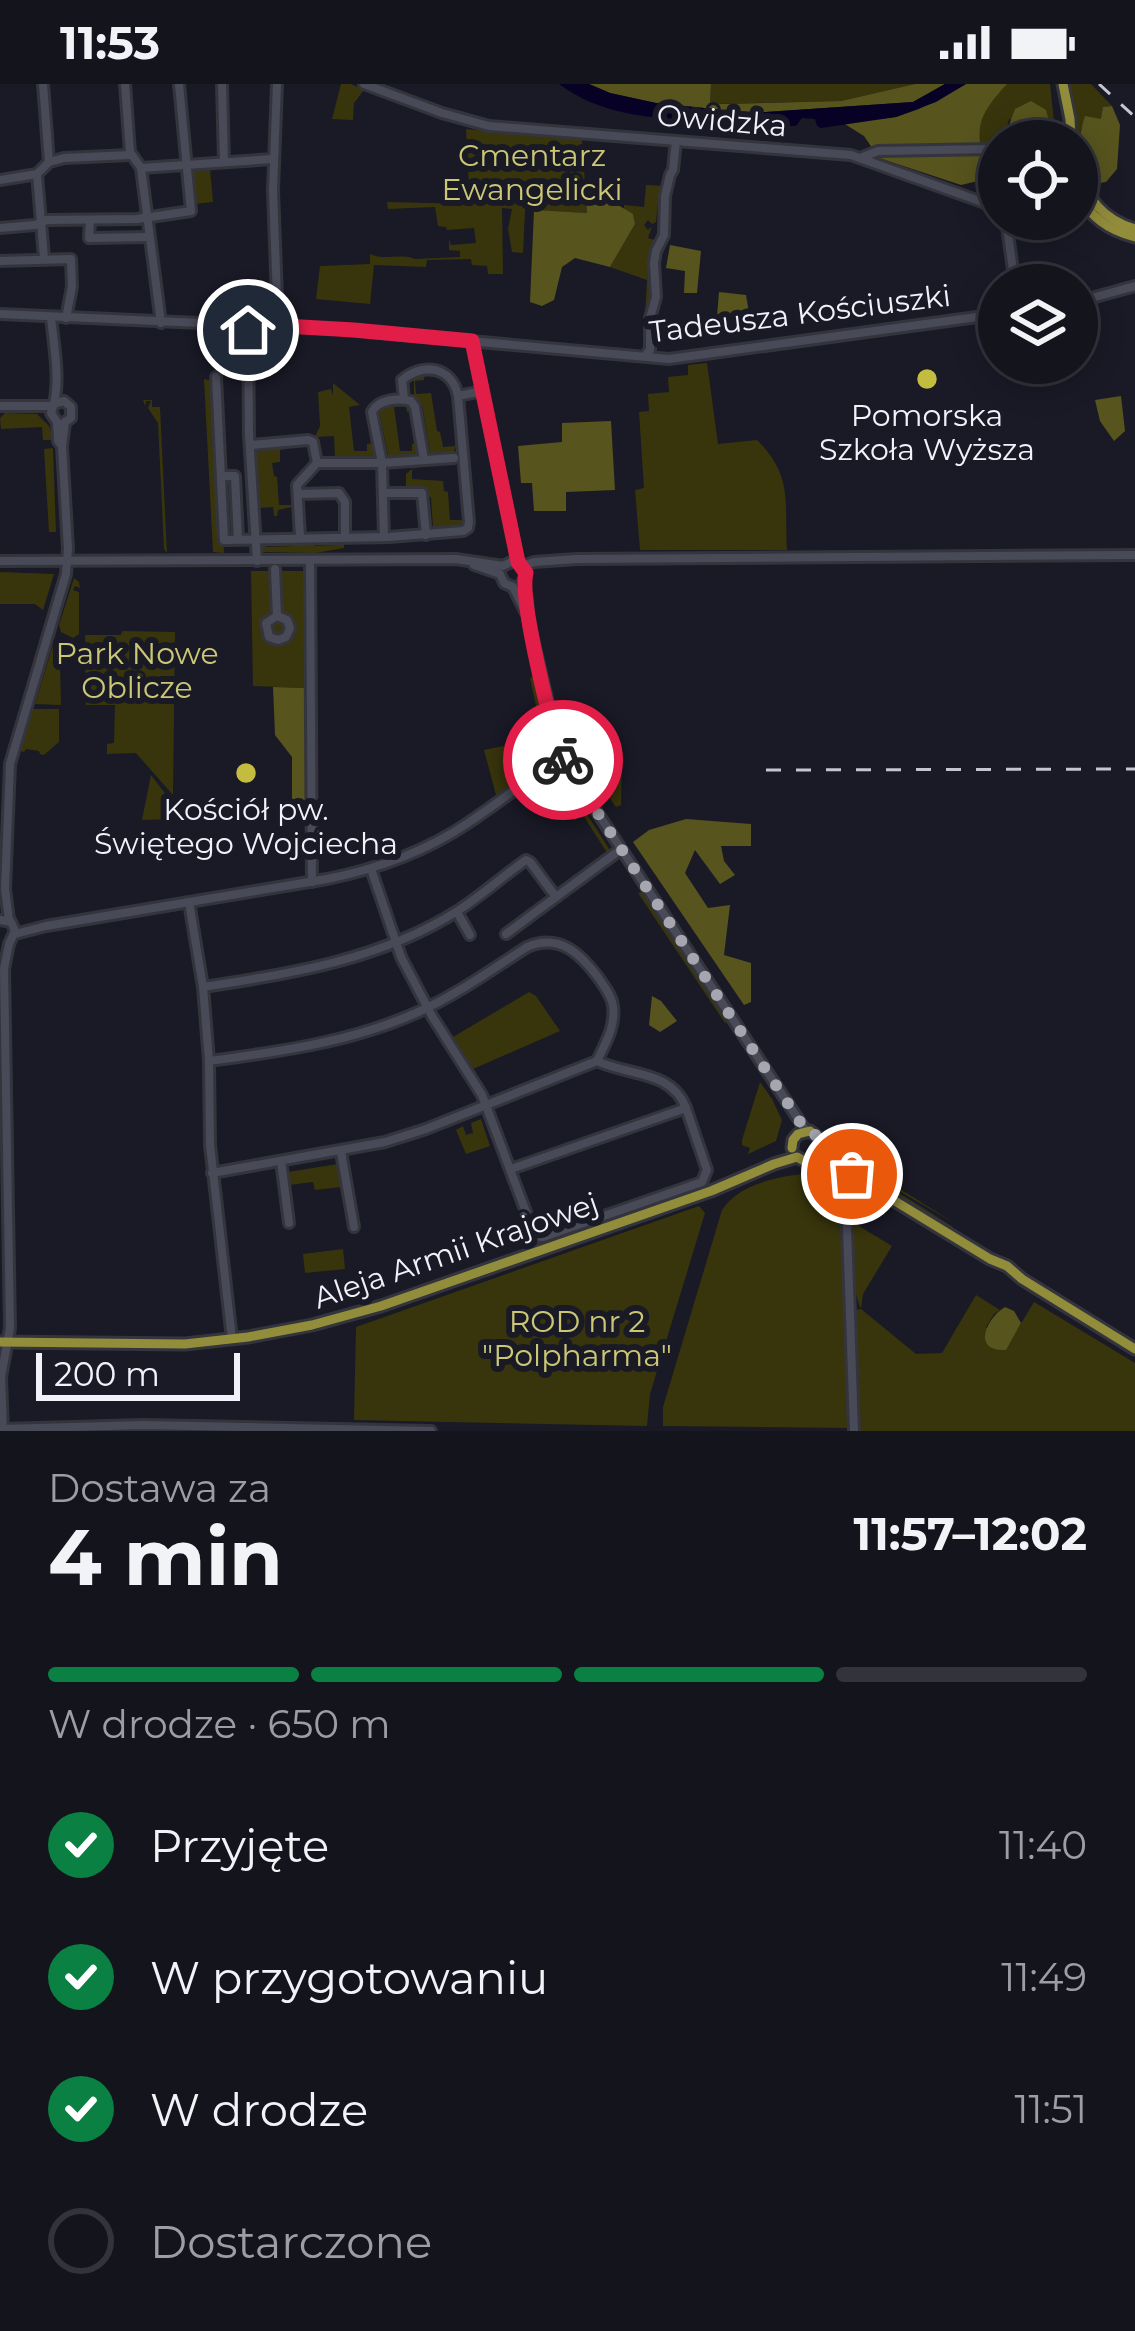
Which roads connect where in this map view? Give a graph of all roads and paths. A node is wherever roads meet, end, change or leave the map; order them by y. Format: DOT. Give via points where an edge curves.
graph roads {
  1 [pos="125,84"];
  2 [pos="179,84"];
  3 [pos="223,84"];
  4 [pos="278,84"];
  5 [pos="365,84"];
  6 [pos="1063,84"];
  7 [pos="44,85"];
  8 [pos="1070,120"];
  9 [pos="676,141"];
  10 [pos="978,149"];
  11 [pos="130,154"];
  12 [pos="273,158"];
  13 [pos="862,158"];
  14 [pos="224,161"];
  15 [pos="48,163"];
  16 [pos="187,164"];
  17 [pos="141,168"];
  18 [pos="37,174"];
  19 [pos="0,180"];
  20 [pos="978,201"];
  21 [pos="146,218"];
  22 [pos="1098,219"];
  23 [pos="89,220"];
  24 [pos="41,222"];
  25 [pos="0,228"];
  26 [pos="1135,233"];
  27 [pos="149,237"];
  28 [pos="44,258"];
  29 [pos="0,261"];
  30 [pos="1135,286"];
  31 [pos="1098,296"];
  32 [pos="0,314"];
  33 [pos="52,317"];
  34 [pos="978,317"];
  35 [pos="67,318"];
  36 [pos="161,323"];
  37 [pos="248,324"];
  38 [pos="278,326"];
  39 [pos="472,341"];
  40 [pos="646,353"];
  41 [pos="216,377"];
  42 [pos="482,391"];
  43 [pos="458,396"];
  44 [pos="404,399"];
  45 [pos="0,406"];
  46 [pos="58,411"];
  47 [pos="250,446"];
  48 [pos="454,458"];
  49 [pos="424,460"];
  50 [pos="316,463"];
  51 [pos="382,463"];
  52 [pos="384,493"];
  53 [pos="298,494"];
  54 [pos="426,535"];
  55 [pos="300,537"];
  56 [pos="345,537"];
  57 [pos="384,537"];
  58 [pos="256,538"];
  59 [pos="1135,555"];
  60 [pos="0,560"];
  61 [pos="310,560"];
  62 [pos="68,561"];
  63 [pos="257,561"];
  64 [pos="513,567"];
  65 [pos="275,569"];
  66 [pos="518,586"];
  67 [pos="277,616"];
  68 [pos="561,757"];
  69 [pos="620,850"];
  70 [pos="371,869"];
  71 [pos="312,882"];
  72 [pos="556,897"];
  73 [pos="189,902"];
  74 [pos="457,912"];
  75 [pos="7,929"];
  76 [pos="506,934"];
  77 [pos="470,935"];
  78 [pos="394,942"];
  79 [pos="0,952"];
  80 [pos="4,969"];
  81 [pos="203,987"];
  82 [pos="428,1007"];
  83 [pos="209,1061"];
  84 [pos="597,1061"];
  85 [pos="486,1105"];
  86 [pos="686,1108"];
  87 [pos="802,1132"];
  88 [pos="340,1152"];
  89 [pos="795,1153"];
  90 [pos="819,1154"];
  91 [pos="281,1161"];
  92 [pos="511,1169"];
  93 [pos="848,1172"];
  94 [pos="212,1173"];
  95 [pos="290,1222"];
  96 [pos="354,1227"];
  97 [pos="232,1339"];
  98 [pos="4,1342"];
  99 [pos="1135,1348"];
  100 [pos="175,1428"];
  101 [pos="252,1429"];
  102 [pos="2,1430"];
  103 [pos="430,1431"];
  104 [pos="854,1431"];
  1 -- 11 [label="street"];
  2 -- 16 [label="street"];
  3 -- 14 [label="street"];
  4 -- 12 [label="street"];
  5 -- 9 [label="street, Owidzka" via="488,126"];
  6 -- 8 [label="main road"];
  7 -- 15 [label="street"];
  9 -- 13 [label="street, Owidzka"];
  9 -- 40 [label="street"];
  10 -- 13 [label="street"];
  11 -- 15 [label="street"];
  11 -- 17 [label="street"];
  12 -- 14 [label="street"];
  12 -- 38 [label="street"];
  13 -- 20 [label="street, Owidzka"];
  14 -- 16 [label="street"];
  15 -- 18 [label="street"];
  16 -- 17 [label="street"];
  16 -- 21 [label="street" via="191,211"];
  17 -- 21 [label="street"];
  18 -- 19 [label="street"];
  18 -- 24 [label="street"];
  21 -- 23 [label="street"];
  21 -- 27 [label="street"];
  22 -- 26 [label="main road"];
  23 -- 24 [label="street"];
  23 -- 27 [label="street" via="89,238"];
  24 -- 25 [label="street"];
  24 -- 28 [label="street"];
  27 -- 36 [label="street"];
  28 -- 29 [label="street"];
  28 -- 35 [label="street" via="72,262"];
  30 -- 31 [label="street"];
  32 -- 33 [label="street, Tadeusza Kościuszki"];
  33 -- 35 [label="street, Tadeusza Kościuszki"];
  33 -- 46 [label="street"];
  34 -- 39 [label="street, Tadeusza Kościuszki" via="681,358"];
  35 -- 36 [label="street, Tadeusza Kościuszki"];
  36 -- 37 [label="street, Tadeusza Kościuszki"];
  37 -- 38 [label="street, Tadeusza Kościuszki"];
  37 -- 47 [label="street"];
  38 -- 39 [label="street, Tadeusza Kościuszki"];
  39 -- 42 [label="street"];
  41 -- 58 [label="street" via="221,476 235,476 238,539"];
  42 -- 43 [label="street"];
  42 -- 64 [label="street"];
  43 -- 44 [label="street" via="448,374 414,372 402,380"];
  43 -- 54 [label="street" via="468,528"];
  44 -- 49 [label="street" via="415,407"];
  44 -- 51 [label="street" via="372,412"];
  45 -- 46 [label="street"];
  46 -- 62 [label="street"];
  47 -- 50 [label="street" via="308,440"];
  47 -- 58 [label="street"];
  48 -- 49 [label="street"];
  49 -- 51 [label="street"];
  50 -- 51 [label="street"];
  50 -- 53 [label="street"];
  51 -- 52 [label="street"];
  52 -- 54 [label="street" via="422,493"];
  52 -- 57 [label="street"];
  53 -- 55 [label="street"];
  53 -- 56 [label="street" via="339,493"];
  54 -- 57 [label="street"];
  55 -- 56 [label="street"];
  55 -- 58 [label="street"];
  56 -- 57 [label="street"];
  58 -- 63 [label="street"];
  59 -- 64 [label="street" via="566,559"];
  60 -- 62 [label="street"];
  61 -- 63 [label="street"];
  61 -- 64 [label="street"];
  61 -- 71 [label="street"];
  62 -- 63 [label="street"];
  62 -- 75 [label="street" via="10,764"];
  64 -- 66 [label="street"];
  64 -- 66 [label="street" via="504,583"];
  65 -- 67 [label="street"];
  66 -- 68 [label="street"];
  68 -- 69 [label="street"];
  68 -- 70 [label="street" via="461,828"];
  69 -- 72 [label="street"];
  69 -- 87 [label="street"];
  70 -- 71 [label="street"];
  70 -- 78 [label="street"];
  71 -- 73 [label="street"];
  72 -- 74 [label="street" via="526,860"];
  72 -- 76 [label="street"];
  73 -- 75 [label="street"];
  73 -- 81 [label="street"];
  74 -- 77 [label="street"];
  74 -- 78 [label="street"];
  75 -- 80 [label="street"];
  78 -- 81 [label="street" via="342,962"];
  78 -- 82 [label="street"];
  79 -- 80 [label="street"];
  80 -- 98 [label="street"];
  81 -- 83 [label="street"];
  82 -- 83 [label="street" via="340,1039"];
  82 -- 84 [label="street" via="527,947 560,944 583,958 612,999 611,1030"];
  82 -- 85 [label="street"];
  83 -- 94 [label="street"];
  84 -- 85 [label="street"];
  84 -- 86 [label="street" via="655,1078"];
  85 -- 88 [label="street"];
  85 -- 92 [label="street"];
  86 -- 92 [label="street"];
  86 -- 92 [label="street, Aleja Armii Krajowej" via="707,1170 702,1182 543,1238 535,1236"];
  87 -- 89 [label="main road"];
  87 -- 90 [label="main road" via="818,1136"];
  88 -- 91 [label="street"];
  88 -- 96 [label="street"];
  89 -- 90 [label="main road" via="808,1161"];
  89 -- 97 [label="main road, Aleja Armii Krajowej" via="711,1191 381,1306"];
  90 -- 93 [label="main road"];
  91 -- 94 [label="street"];
  91 -- 95 [label="street"];
  93 -- 99 [label="main road"];
  93 -- 104 [label="street"];
  94 -- 97 [label="street"];
  97 -- 98 [label="main road, Aleja Armii Krajowej"];
  98 -- 102 [label="street"];
  100 -- 101 [label="street"];
  100 -- 102 [label="street"];
  101 -- 103 [label="street"];
}
